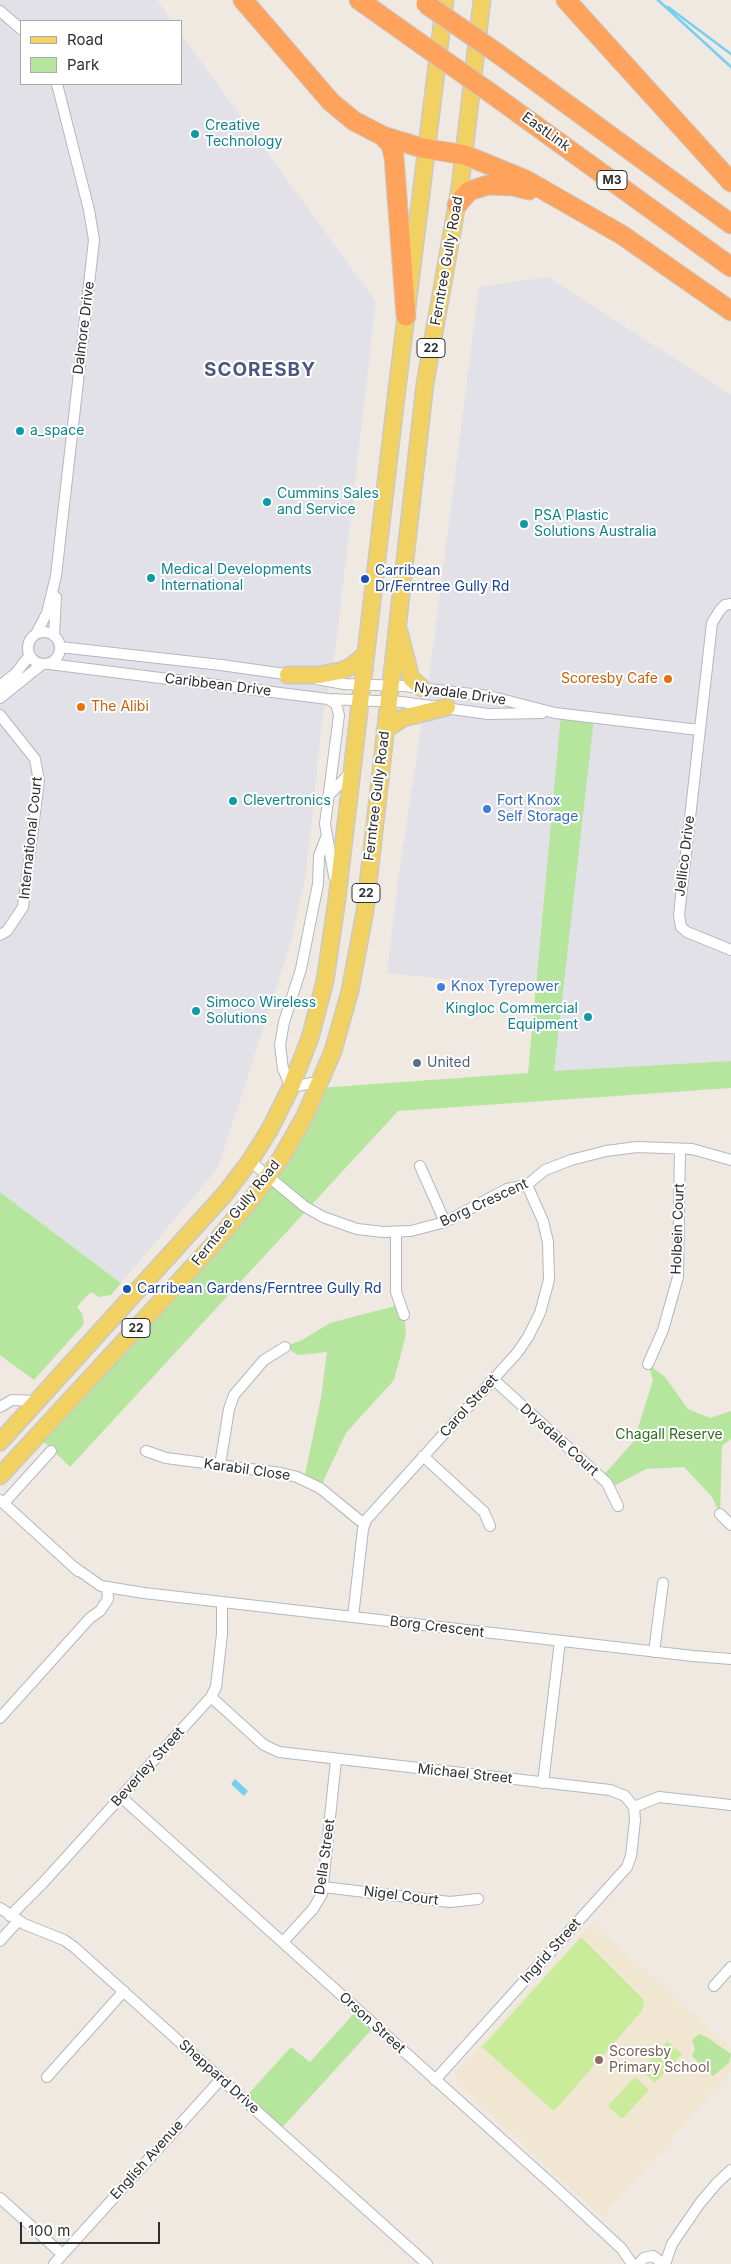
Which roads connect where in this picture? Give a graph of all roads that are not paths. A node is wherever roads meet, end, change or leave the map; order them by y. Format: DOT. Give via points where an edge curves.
graph roads {
  1 [pos="243,0"];
  2 [pos="359,0"];
  3 [pos="445,0"];
  4 [pos="482,0"];
  5 [pos="566,0"];
  6 [pos="424,2"];
  7 [pos="0,11"];
  8 [pos="20,27"];
  9 [pos="56,85"];
  10 [pos="383,136"];
  11 [pos="428,148"];
  12 [pos="465,155"];
  13 [pos="731,182"];
  14 [pos="566,203"];
  15 [pos="457,205"];
  16 [pos="731,224"];
  17 [pos="731,268"];
  18 [pos="731,310"];
  19 [pos="406,316"];
  20 [pos="56,576"];
  21 [pos="731,604"];
  22 [pos="397,621"];
  23 [pos="36,634"];
  24 [pos="54,636"];
  25 [pos="60,647"];
  26 [pos="366,654"];
  27 [pos="29,656"];
  28 [pos="45,664"];
  29 [pos="288,675"];
  30 [pos="0,686"];
  31 [pos="422,688"];
  32 [pos="362,692"];
  33 [pos="389,693"];
  34 [pos="0,698"];
  35 [pos="328,699"];
  36 [pos="447,707"];
  37 [pos="555,713"];
  38 [pos="0,715"];
  39 [pos="385,730"];
  40 [pos="699,730"];
  41 [pos="353,770"];
  42 [pos="328,796"];
  43 [pos="327,835"];
  44 [pos="338,899"];
  45 [pos="0,935"];
  46 [pos="731,950"];
  47 [pos="322,1080"];
  48 [pos="291,1087"];
  49 [pos="680,1149"];
  50 [pos="731,1160"];
  51 [pos="250,1161"];
  52 [pos="420,1166"];
  53 [pos="268,1176"];
  54 [pos="527,1185"];
  55 [pos="445,1222"];
  56 [pos="396,1232"];
  57 [pos="404,1315"];
  58 [pos="285,1347"];
  59 [pos="648,1364"];
  60 [pos="493,1379"];
  61 [pos="38,1401"];
  62 [pos="0,1407"];
  63 [pos="0,1442"];
  64 [pos="51,1451"];
  65 [pos="146,1451"];
  66 [pos="423,1456"];
  67 [pos="220,1465"];
  68 [pos="0,1476"];
  69 [pos="2,1501"];
  70 [pos="618,1506"];
  71 [pos="720,1514"];
  72 [pos="364,1524"];
  73 [pos="731,1525"];
  74 [pos="490,1526"];
  75 [pos="663,1583"];
  76 [pos="107,1590"];
  77 [pos="225,1603"];
  78 [pos="353,1617"];
  79 [pos="560,1641"];
  80 [pos="654,1652"];
  81 [pos="731,1659"];
  82 [pos="211,1697"];
  83 [pos="0,1718"];
  84 [pos="336,1760"];
  85 [pos="544,1782"];
  86 [pos="121,1797"];
  87 [pos="731,1805"];
  88 [pos="634,1807"];
  89 [pos="323,1887"];
  90 [pos="478,1899"];
  91 [pos="0,1908"];
  92 [pos="14,1919"];
  93 [pos="0,1941"];
  94 [pos="283,1942"];
  95 [pos="731,1966"];
  96 [pos="714,1986"];
  97 [pos="124,1991"];
  98 [pos="47,2077"];
  99 [pos="221,2079"];
  100 [pos="435,2080"];
  101 [pos="731,2170"];
  102 [pos="0,2198"];
  103 [pos="672,2244"];
  104 [pos="622,2249"];
  105 [pos="62,2254"];
  106 [pos="645,2259"];
  107 [pos="54,2264"];
  108 [pos="427,2264"];
  109 [pos="632,2264"];
  110 [pos="664,2264"];
  1 -- 10 [label="highway" via="331,102 354,121"];
  2 -- 17 [label="highway, EastLink / M3, bridge"];
  3 -- 11 [label="main road, Ferntree Gully Road / 22"];
  4 -- 12 [label="main road, Ferntree Gully Road / 22"];
  5 -- 13 [label="highway"];
  6 -- 16 [label="highway, M3, bridge"];
  7 -- 8 [label="street"];
  9 -- 20 [label="street, Dalmore Drive" via="94,240"];
  10 -- 11 [label="highway"];
  10 -- 19 [label="highway" via="394,157"];
  11 -- 12 [label="highway"];
  11 -- 19 [label="main road, Ferntree Gully Road / 22"];
  12 -- 14 [label="highway" via="512,173"];
  12 -- 15 [label="main road, Ferntree Gully Road / 22"];
  14 -- 15 [label="highway" via="523,188 500,184 473,189"];
  14 -- 18 [label="highway" via="622,235"];
  15 -- 22 [label="main road, Ferntree Gully Road / 22" via="425,384"];
  19 -- 26 [label="main road, Ferntree Gully Road / 22"];
  20 -- 23 [label="street, Dalmore Drive" via="48,614"];
  20 -- 24 [label="street, Dalmore Drive"];
  21 -- 40 [label="street, Jellico Drive" via="720,610 712,623"];
  22 -- 31 [label="main road" via="411,678"];
  22 -- 33 [label="main road, Ferntree Gully Road / 22"];
  23 -- 24 [label="street" via="45,632"];
  23 -- 27 [label="street" via="29,641"];
  24 -- 25 [label="street"];
  25 -- 28 [label="street" via="57,658"];
  25 -- 29 [label="street, Caribbean Drive"];
  26 -- 29 [label="main road" via="340,671"];
  26 -- 32 [label="main road, Ferntree Gully Road / 22"];
  27 -- 28 [label="street"];
  27 -- 30 [label="street"];
  28 -- 34 [label="street"];
  28 -- 35 [label="street, Caribbean Drive"];
  29 -- 32 [label="street, Caribbean Drive" via="344,684"];
  31 -- 33 [label="street, Nyadale Drive"];
  31 -- 37 [label="street, Nyadale Drive" via="489,696"];
  32 -- 33 [label="street, Nyadale Drive"];
  32 -- 33 [label="street, Caribbean Drive"];
  32 -- 35 [label="street, Caribbean Drive"];
  32 -- 41 [label="main road, Ferntree Gully Road / 22"];
  33 -- 36 [label="street, Nyadale Drive"];
  33 -- 39 [label="main road, Ferntree Gully Road / 22"];
  35 -- 42 [label="street" via="336,704 340,715"];
  36 -- 37 [label="street, Nyadale Drive" via="488,714"];
  36 -- 39 [label="main road" via="403,718"];
  37 -- 40 [label="street, Nyadale Drive"];
  38 -- 45 [label="street, International Court" via="34,759 39,780 23,907 7,931"];
  39 -- 47 [label="main road, Ferntree Gully Road / 22" via="358,952 341,1024"];
  40 -- 46 [label="street, Jellico Drive" via="679,921 681,927 692,935"];
  41 -- 42 [label="street"];
  41 -- 44 [label="main road, Ferntree Gully Road / 22"];
  42 -- 43 [label="street"];
  43 -- 44 [label="street"];
  43 -- 48 [label="street" via="318,856 318,884 301,969 281,1037 281,1063"];
  44 -- 48 [label="main road, Ferntree Gully Road / 22" via="318,1011"];
  47 -- 48 [label="street"];
  47 -- 53 [label="main road, Ferntree Gully Road / 22" via="294,1136"];
  48 -- 51 [label="main road, Ferntree Gully Road / 22"];
  49 -- 50 [label="street, Borg Crescent" via="706,1152"];
  49 -- 54 [label="street, Borg Crescent" via="637,1147 588,1155 541,1172"];
  49 -- 59 [label="street, Holbein Court" via="678,1277 663,1330"];
  51 -- 53 [label="street, Borg Crescent"];
  51 -- 61 [label="main road, Ferntree Gully Road / 22" via="208,1215"];
  52 -- 55 [label="street"];
  53 -- 56 [label="street, Borg Crescent" via="304,1206 330,1221 356,1230"];
  53 -- 68 [label="main road, Ferntree Gully Road / 22" via="211,1247"];
  54 -- 55 [label="street, Borg Crescent" via="507,1189"];
  54 -- 60 [label="street, Carol Street" via="548,1242 550,1264 546,1294 528,1336"];
  55 -- 56 [label="street, Borg Crescent"];
  56 -- 57 [label="street" via="396,1292"];
  58 -- 67 [label="street" via="260,1364 234,1396"];
  60 -- 66 [label="street, Carol Street"];
  60 -- 70 [label="street, Drysdale Court" via="607,1483"];
  61 -- 62 [label="street" via="12,1400"];
  61 -- 63 [label="main road, Ferntree Gully Road / 22"];
  64 -- 69 [label="street"];
  65 -- 67 [label="street, Karabil Close" via="166,1458"];
  66 -- 72 [label="street, Carol Street"];
  66 -- 74 [label="street" via="484,1512"];
  67 -- 72 [label="street, Karabil Close" via="281,1473 304,1480 320,1488"];
  69 -- 76 [label="street, Borg Crescent" via="74,1567"];
  71 -- 73 [label="street"];
  72 -- 78 [label="street"];
  75 -- 80 [label="street"];
  76 -- 77 [label="street, Borg Crescent"];
  76 -- 83 [label="street" via="90,1618"];
  77 -- 78 [label="street, Borg Crescent"];
  77 -- 82 [label="street, Beverley Street" via="216,1687"];
  78 -- 79 [label="street, Borg Crescent"];
  79 -- 80 [label="street, Borg Crescent"];
  79 -- 85 [label="street"];
  80 -- 81 [label="street, Borg Crescent"];
  82 -- 84 [label="street, Michael Street" via="271,1750"];
  82 -- 86 [label="street, Beverley Street"];
  84 -- 85 [label="street, Michael Street"];
  84 -- 89 [label="street, Della Street"];
  85 -- 88 [label="street, Michael Street" via="617,1792"];
  86 -- 92 [label="street, Beverley Street"];
  86 -- 94 [label="street, Orson Street"];
  87 -- 88 [label="street" via="660,1796"];
  88 -- 100 [label="street, Ingrid Street" via="631,1856 627,1867"];
  89 -- 90 [label="street, Nigel Court" via="450,1902"];
  89 -- 94 [label="street, Della Street" via="316,1906"];
  91 -- 92 [label="street, Sheppard Drive"];
  92 -- 93 [label="street, Beverley Street"];
  92 -- 97 [label="street, Sheppard Drive" via="70,1943"];
  94 -- 100 [label="street, Orson Street"];
  95 -- 96 [label="street"];
  97 -- 98 [label="street"];
  97 -- 99 [label="street, Sheppard Drive"];
  99 -- 105 [label="street, English Avenue"];
  99 -- 108 [label="street, Sheppard Drive"];
  100 -- 104 [label="street, Orson Street"];
  101 -- 103 [label="street" via="700,2203"];
  102 -- 105 [label="street"];
  103 -- 106 [label="street"];
  103 -- 110 [label="street"];
  104 -- 106 [label="street, Orson Street"];
  104 -- 109 [label="street, Orson Street"];
  105 -- 107 [label="street, English Avenue"];
  106 -- 110 [label="street, Orson Street"];
}
